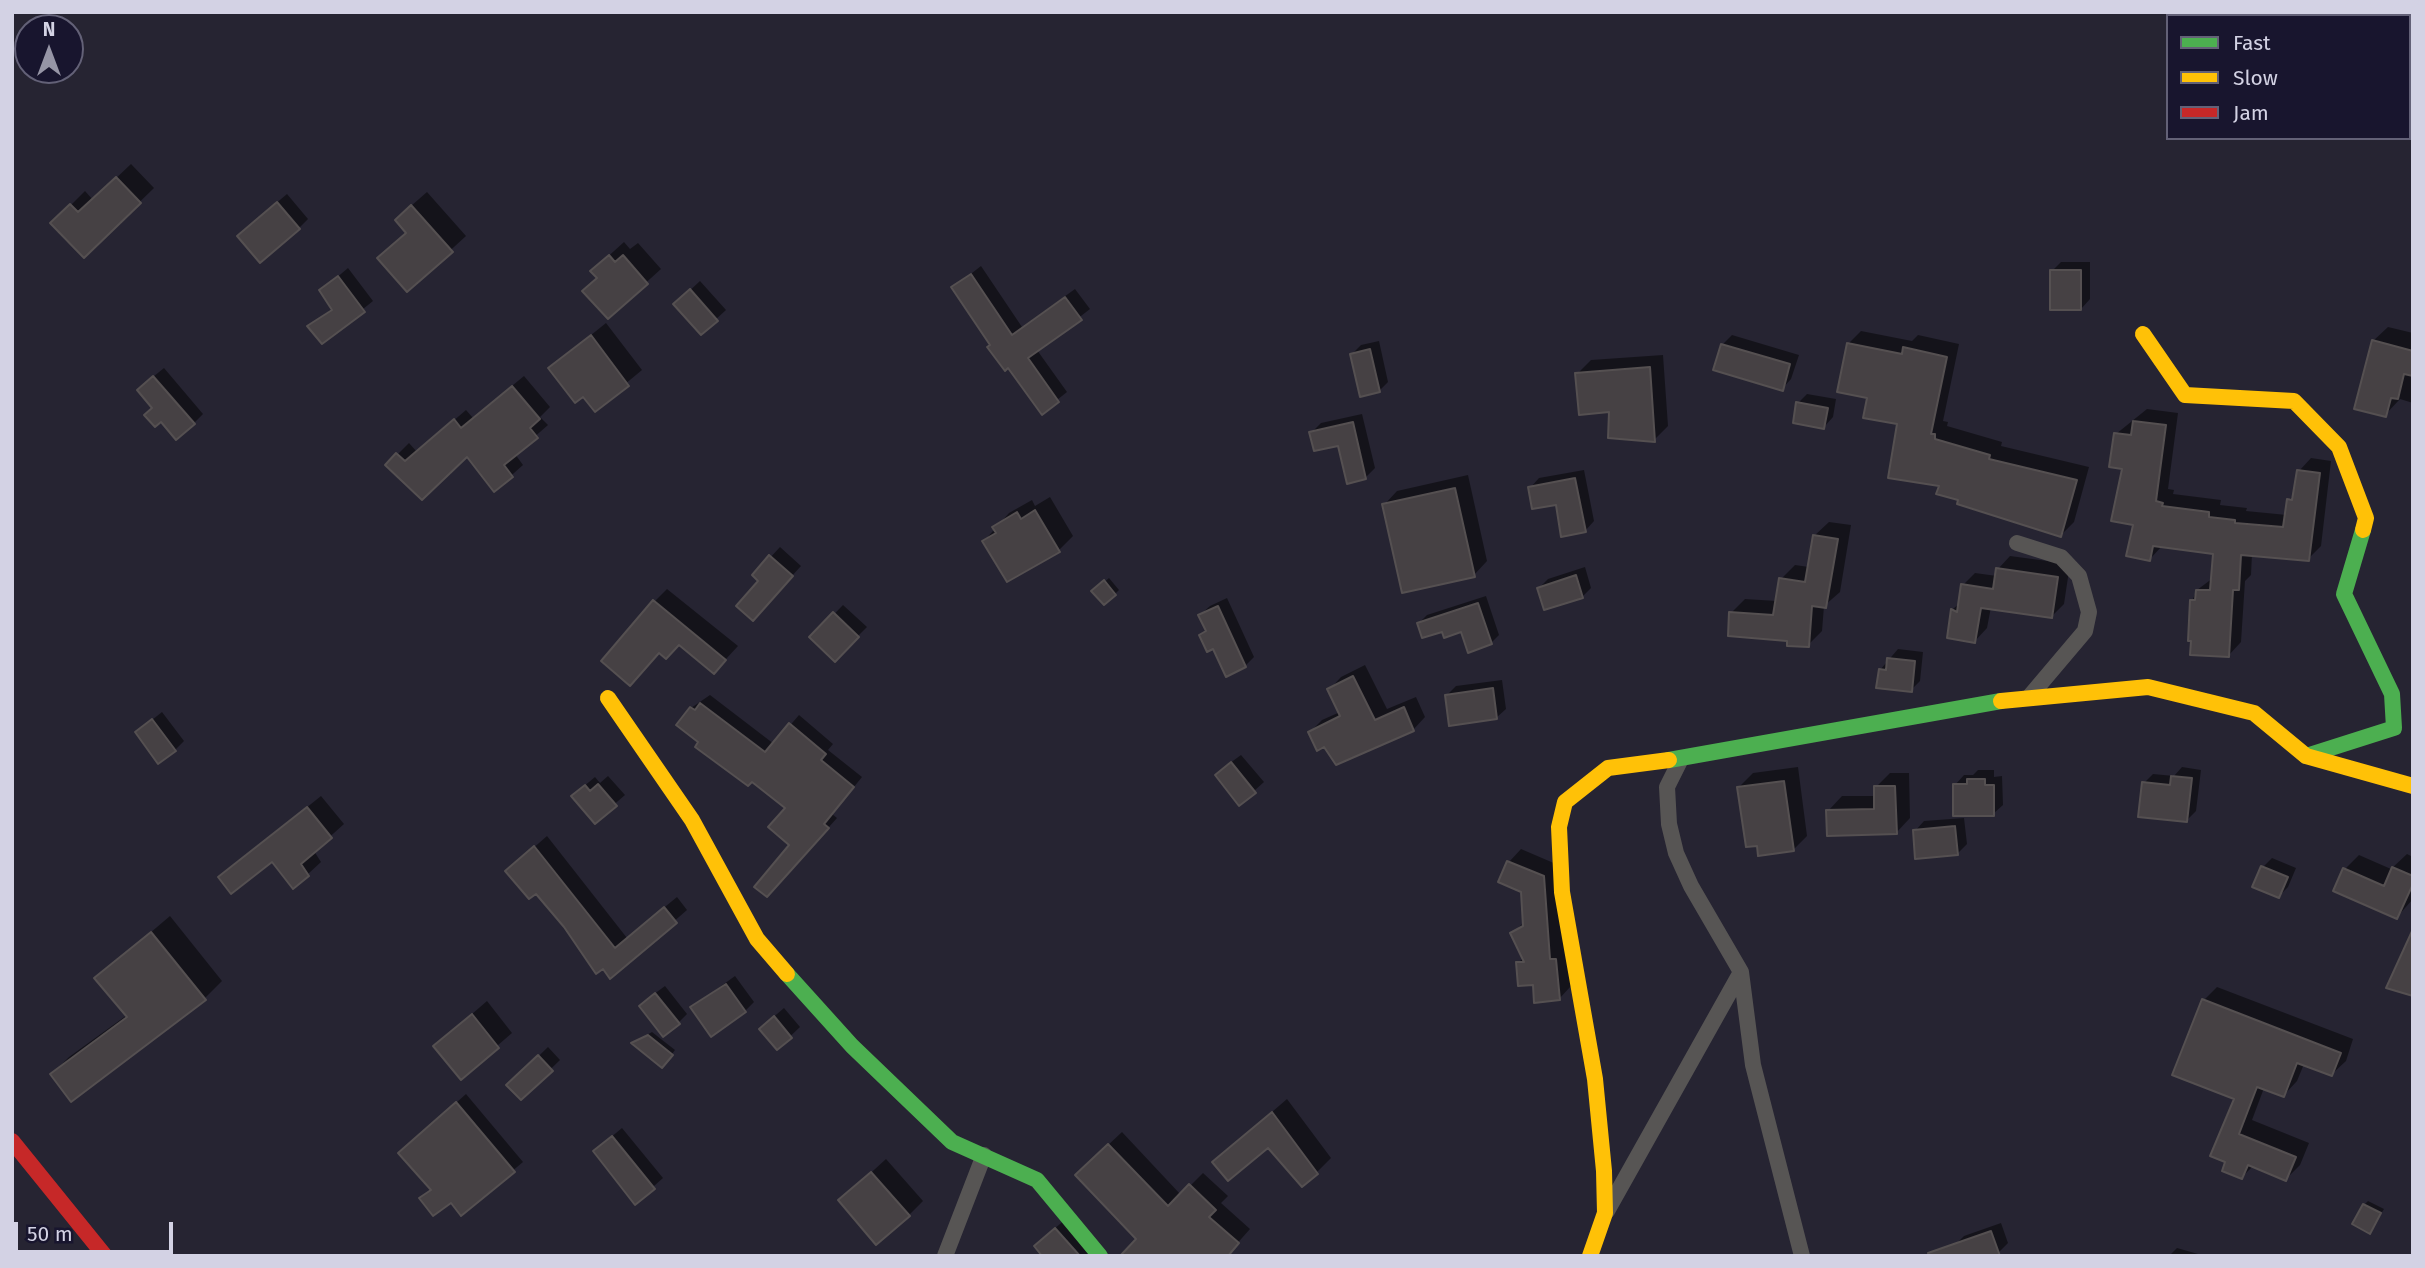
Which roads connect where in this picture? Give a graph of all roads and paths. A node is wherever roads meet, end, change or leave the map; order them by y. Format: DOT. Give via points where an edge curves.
graph roads {
  1 [pos="2143,334"];
  2 [pos="2017,543"];
  3 [pos="2029,696"];
  4 [pos="608,698"];
  5 [pos="2306,756"];
  6 [pos="1681,759"];
  7 [pos="2413,786"];
  8 [pos="1741,972"];
  9 [pos="12,1142"];
  10 [pos="984,1155"];
  11 [pos="1605,1213"];
  12 [pos="105,1256"];
  13 [pos="945,1256"];
  14 [pos="1100,1256"];
  15 [pos="1590,1256"];
  16 [pos="1802,1256"];
  1 -- 5 [label="street" via="2185,395 2294,401 2339,447 2366,518 2344,594 2392,694 2395,728"];
  2 -- 3 [label="street" via="2061,558 2079,576 2089,612 2085,631"];
  3 -- 5 [label="street" via="2148,687 2254,713"];
  3 -- 6 [label="street"];
  4 -- 10 [label="street" via="692,820 757,939 852,1046 952,1142"];
  5 -- 7 [label="street"];
  6 -- 8 [label="street" via="1667,787 1676,853"];
  6 -- 11 [label="street" via="1608,768 1565,802 1559,827 1563,892 1595,1079"];
  8 -- 11 [label="street"];
  8 -- 16 [label="street" via="1753,1065"];
  9 -- 12 [label="street"];
  10 -- 13 [label="street"];
  10 -- 14 [label="street" via="1037,1180"];
  11 -- 15 [label="street"];
}
